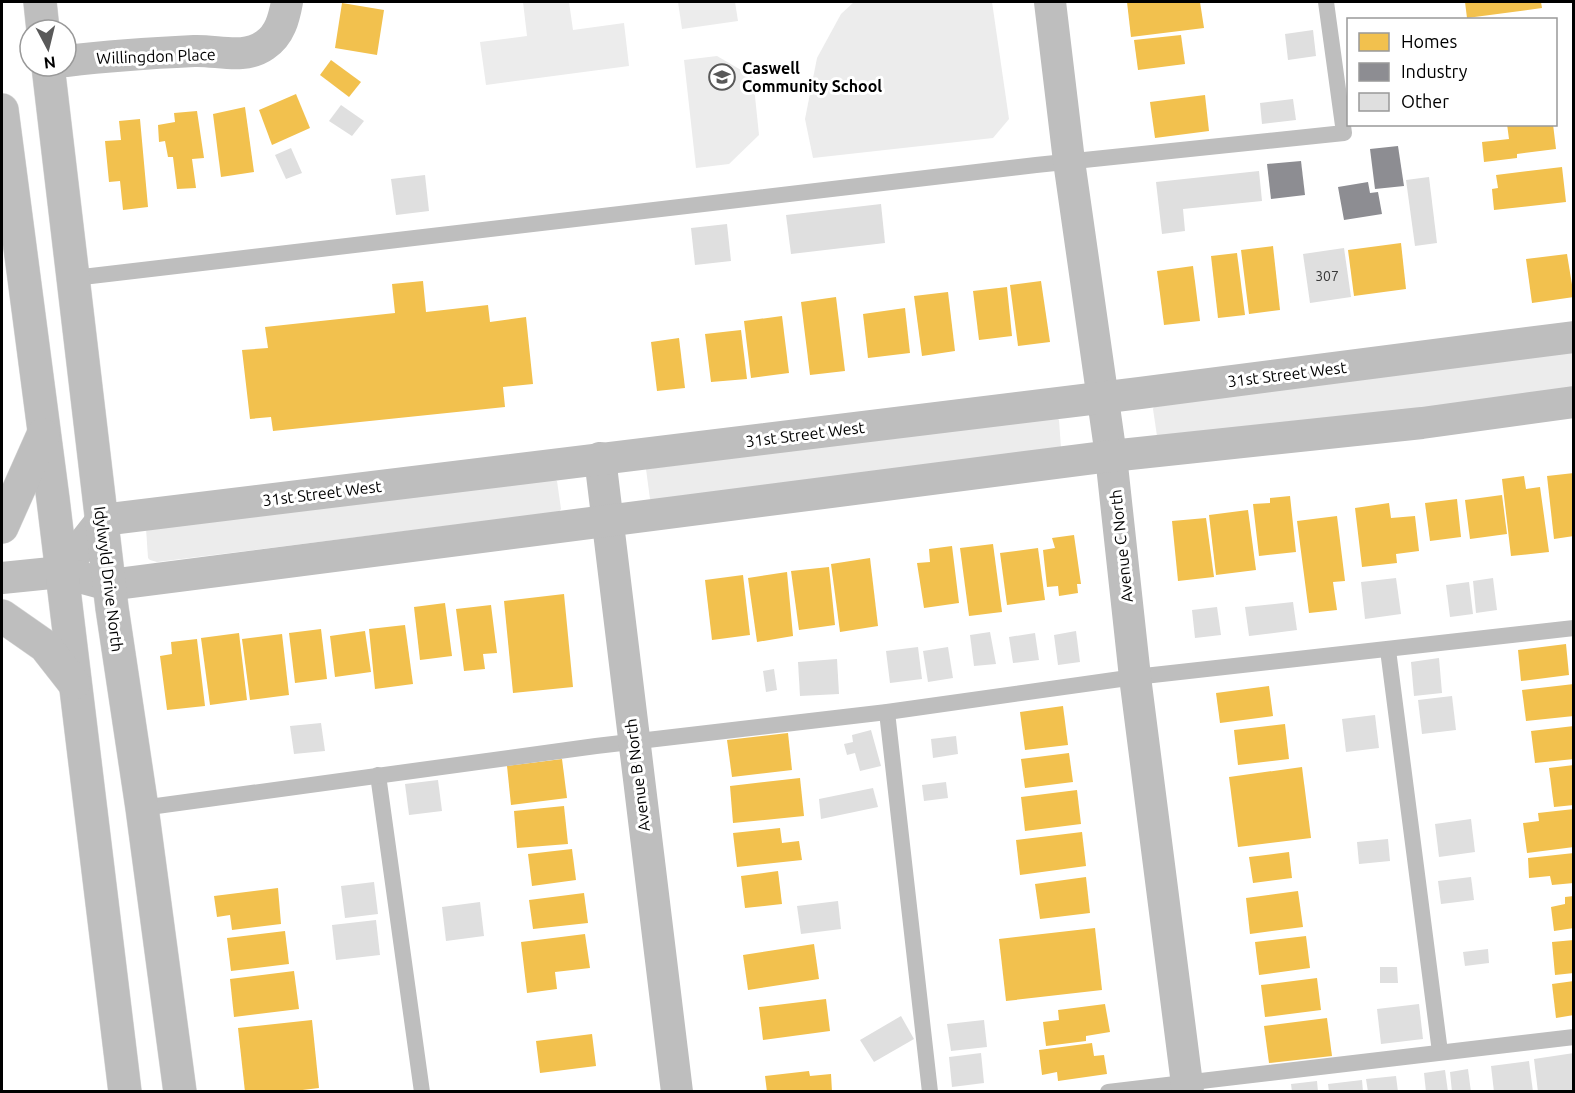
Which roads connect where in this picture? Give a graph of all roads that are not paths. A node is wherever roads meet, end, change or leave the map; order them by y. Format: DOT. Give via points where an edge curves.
graph roads {
  1 [pos="40,2"];
  2 [pos="287,2"];
  3 [pos="1050,2"];
  4 [pos="1326,2"];
  5 [pos="42,18"];
  6 [pos="78,60"];
  7 [pos="49,78"];
  8 [pos="2,110"];
  9 [pos="1069,161"];
  10 [pos="7,199"];
  11 [pos="74,278"];
  12 [pos="1574,337"];
  13 [pos="1103,398"];
  14 [pos="1574,402"];
  15 [pos="44,433"];
  16 [pos="1111,456"];
  17 [pos="600,458"];
  18 [pos="102,520"];
  19 [pos="608,522"];
  20 [pos="2,526"];
  21 [pos="61,572"];
  22 [pos="2,578"];
  23 [pos="110,585"];
  24 [pos="2,616"];
  25 [pos="1574,628"];
  26 [pos="1388,650"];
  27 [pos="1135,677"];
  28 [pos="74,683"];
  29 [pos="886,712"];
  30 [pos="633,743"];
  31 [pos="378,775"];
  32 [pos="142,808"];
  33 [pos="1574,1037"];
  34 [pos="1440,1052"];
  35 [pos="1187,1086"];
  36 [pos="125,1092"];
  37 [pos="180,1092"];
  38 [pos="422,1092"];
  39 [pos="677,1092"];
  40 [pos="930,1092"];
  41 [pos="1108,1092"];
  1 -- 5 [label="main road"];
  2 -- 6 [label="street, Willingdon Place" via="273,39 252,52 197,51"];
  3 -- 9 [label="street, Avenue C North"];
  4 -- 9 [label="lane" via="1344,133"];
  7 -- 11 [label="main road, Idylwyld Drive North"];
  8 -- 10 [label="main road"];
  9 -- 11 [label="lane"];
  9 -- 13 [label="street, Avenue C North"];
  10 -- 15 [label="main road"];
  11 -- 18 [label="main road, Idylwyld Drive North"];
  12 -- 13 [label="street, 31st Street West"];
  13 -- 16 [label="street, Avenue C North"];
  13 -- 17 [label="street, 31st Street West"];
  14 -- 16 [label="street" via="1422,423"];
  15 -- 20 [label="main road"];
  15 -- 21 [label="main road"];
  16 -- 19 [label="street"];
  16 -- 27 [label="street, Avenue C North"];
  17 -- 18 [label="street, 31st Street West"];
  17 -- 19 [label="street, Avenue B North"];
  18 -- 21 [label="street"];
  18 -- 23 [label="main road, Idylwyld Drive North"];
  19 -- 23 [label="street"];
  19 -- 30 [label="street, Avenue B North"];
  21 -- 22 [label="street"];
  21 -- 23 [label="street"];
  21 -- 28 [label="main road"];
  23 -- 32 [label="main road, Idylwyld Drive North"];
  24 -- 28 [label="main road" via="45,646"];
  25 -- 26 [label="lane"];
  26 -- 27 [label="lane"];
  26 -- 34 [label="lane"];
  27 -- 29 [label="lane"];
  27 -- 35 [label="street, Avenue C North"];
  28 -- 36 [label="main road"];
  29 -- 30 [label="lane"];
  29 -- 40 [label="lane"];
  30 -- 31 [label="lane"];
  30 -- 39 [label="street, Avenue B North"];
  31 -- 32 [label="lane"];
  31 -- 38 [label="lane"];
  32 -- 37 [label="main road, Idylwyld Drive North"];
  33 -- 34 [label="lane"];
  34 -- 35 [label="lane"];
  35 -- 41 [label="lane"];
}
